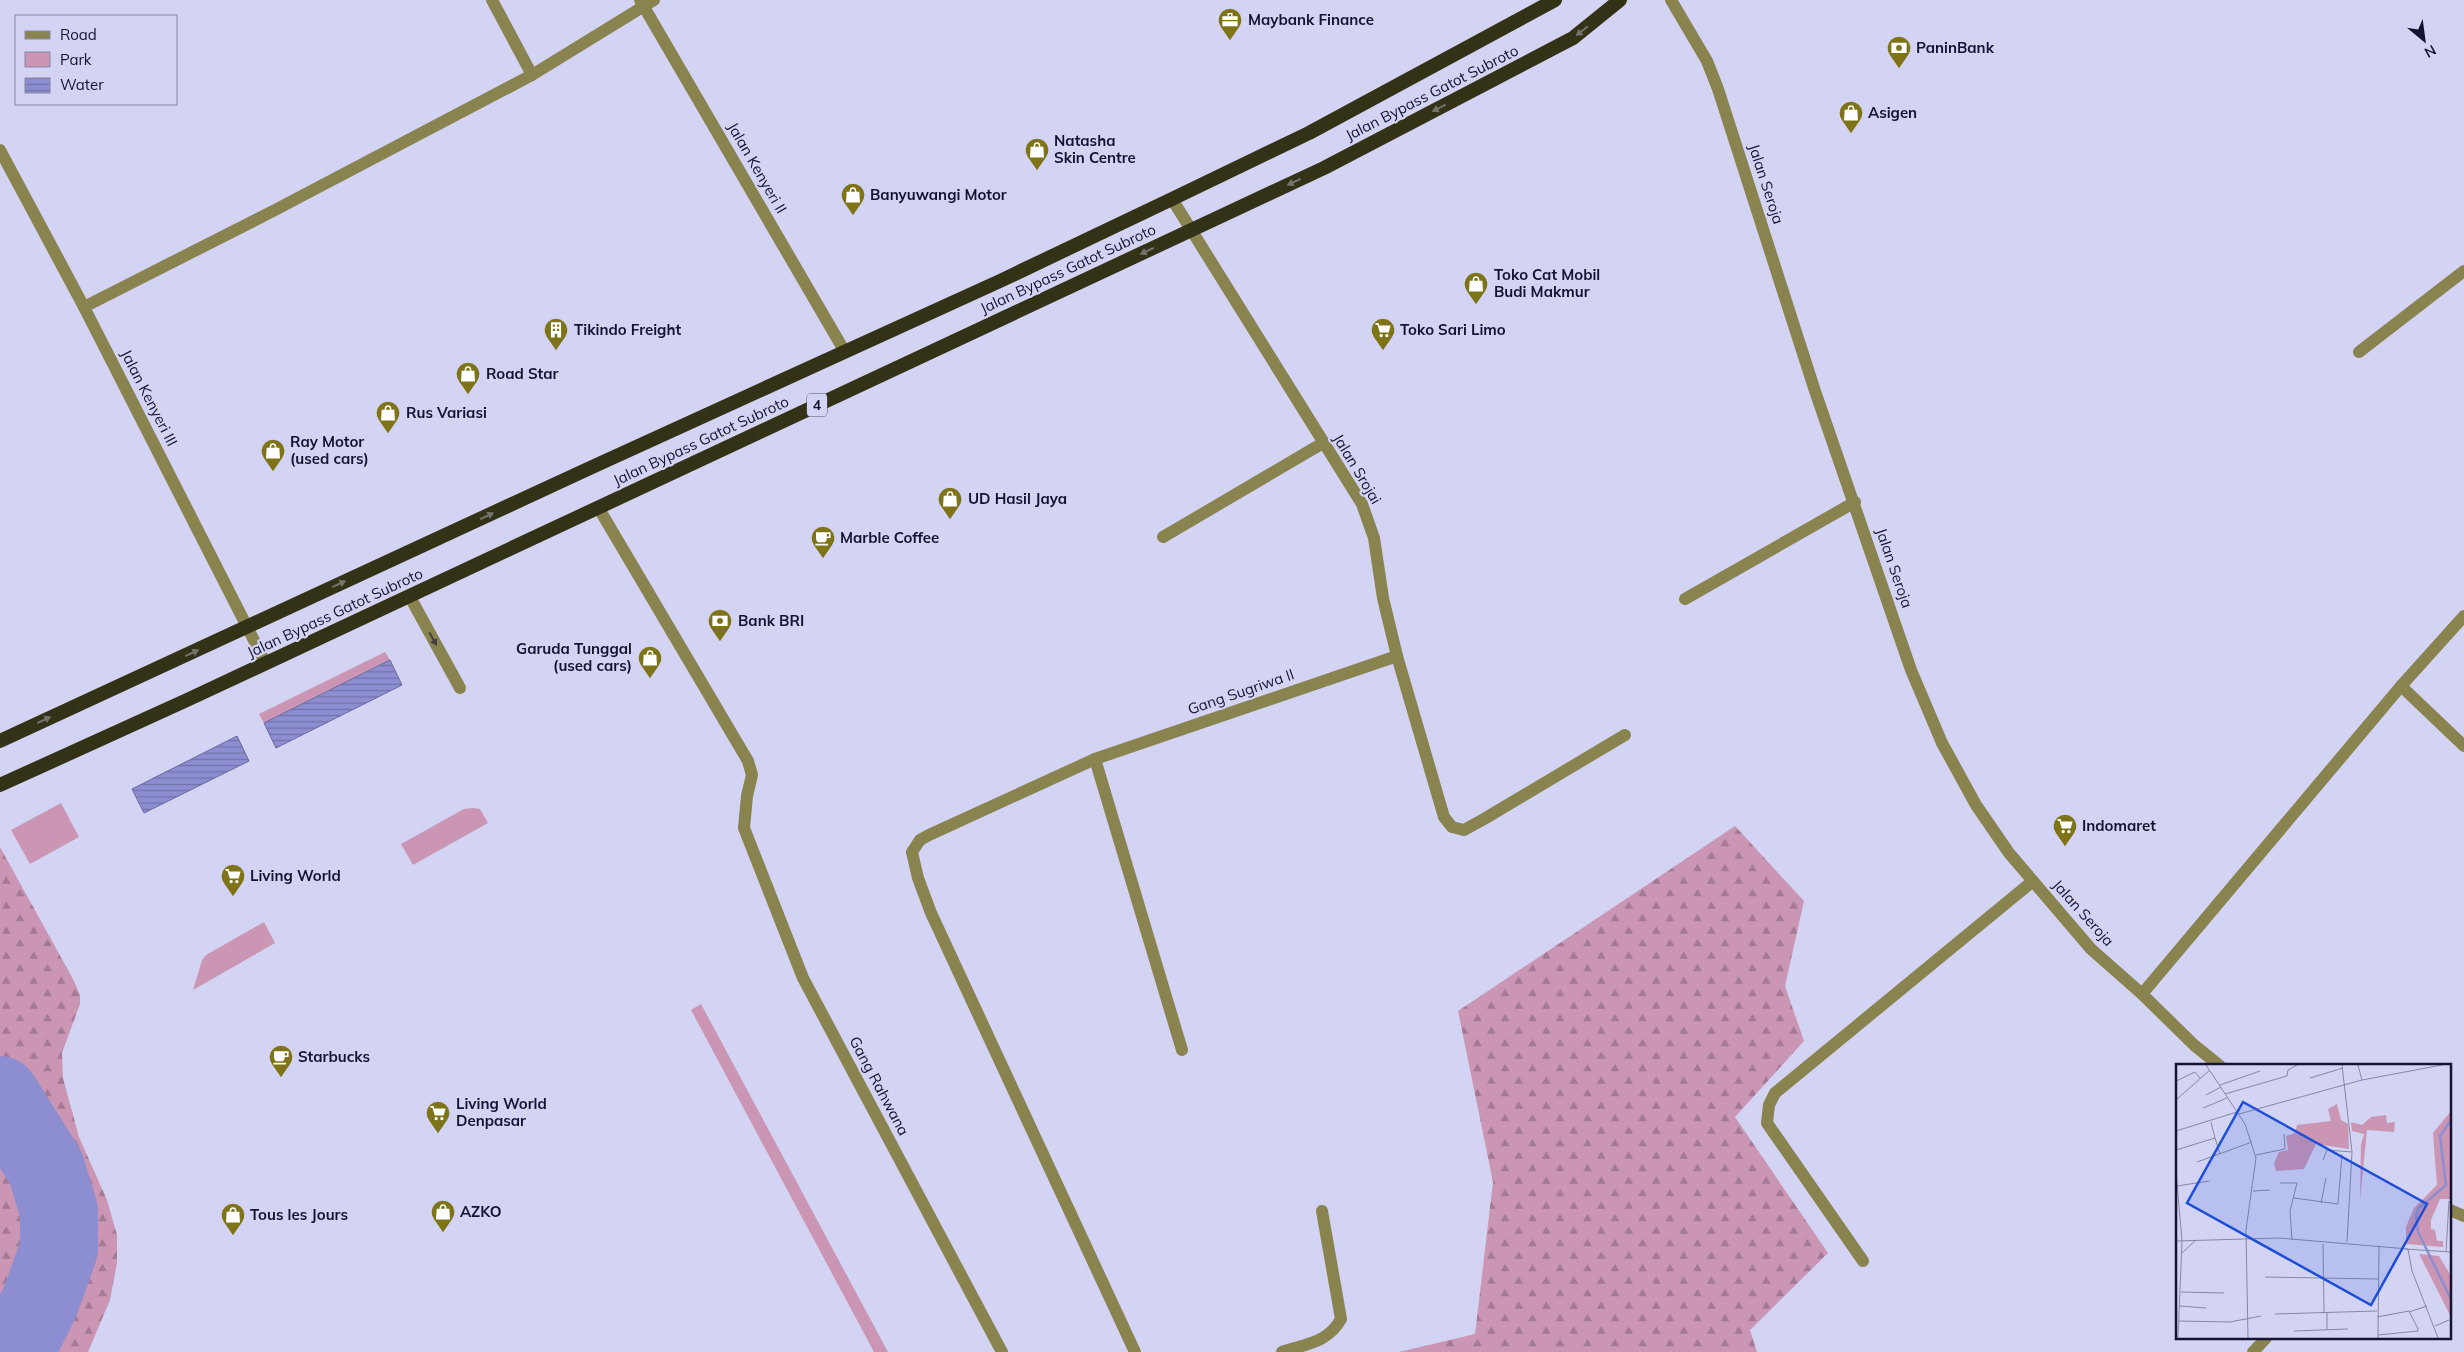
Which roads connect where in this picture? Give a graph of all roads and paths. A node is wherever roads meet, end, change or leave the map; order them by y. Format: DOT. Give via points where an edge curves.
graph roads {
  1 [pos="492,0"];
  2 [pos="1555,0"];
  3 [pos="1620,0"];
  4 [pos="1670,0"];
  5 [pos="645,2"];
  6 [pos="532,75"];
  7 [pos="0,150"];
  8 [pos="1172,199"];
  9 [pos="1192,230"];
  10 [pos="2464,271"];
  11 [pos="84,307"];
  12 [pos="845,352"];
  13 [pos="2359,352"];
  14 [pos="1323,443"];
  15 [pos="1855,502"];
  16 [pos="598,507"];
  17 [pos="1163,537"];
  18 [pos="410,597"];
  19 [pos="1685,599"];
  20 [pos="2464,616"];
  21 [pos="248,627"];
  22 [pos="1397,656"];
  23 [pos="265,662"];
  24 [pos="2401,686"];
  25 [pos="460,688"];
  26 [pos="1625,735"];
  27 [pos="0,741"];
  28 [pos="2464,746"];
  29 [pos="1095,759"];
  30 [pos="0,785"];
  31 [pos="2033,881"];
  32 [pos="2142,994"];
  33 [pos="1182,1050"];
  34 [pos="2218,1064"];
  35 [pos="1322,1211"];
  36 [pos="2452,1211"];
  37 [pos="2464,1216"];
  38 [pos="1863,1261"];
  39 [pos="2264,1340"];
  40 [pos="1002,1352"];
  41 [pos="1135,1352"];
  42 [pos="1282,1352"];
  43 [pos="2253,1352"];
  1 -- 6 [label="street"];
  2 -- 8 [label="highway, Jalan Bypass Gatot Subroto / 4" via="1309,133"];
  3 -- 9 [label="highway, Jalan Bypass Gatot Subroto / 4, one-way" via="1573,38 1324,168"];
  4 -- 15 [label="street, Jalan Seroja" via="1706,61 1718,89 1815,392"];
  5 -- 6 [label="street"];
  5 -- 12 [label="street, Jalan Kenyeri II"];
  6 -- 11 [label="street"];
  7 -- 11 [label="street, Jalan Kenyeri III"];
  8 -- 9 [label="street, Jalan Srojai"];
  8 -- 12 [label="highway, Jalan Bypass Gatot Subroto / 4"];
  9 -- 14 [label="street, Jalan Srojai"];
  9 -- 16 [label="highway, Jalan Bypass Gatot Subroto / 4, one-way"];
  10 -- 13 [label="street"];
  11 -- 21 [label="street, Jalan Kenyeri III"];
  21 -- 12 [label="highway, Jalan Bypass Gatot Subroto / 4, one-way"];
  14 -- 17 [label="street"];
  14 -- 22 [label="street, Jalan Srojai" via="1362,504 1374,538 1383,598"];
  15 -- 19 [label="street"];
  15 -- 31 [label="street, Jalan Seroja" via="1911,670 1942,743 1976,805"];
  16 -- 18 [label="highway, Jalan Bypass Gatot Subroto / 4"];
  16 -- 40 [label="street, Gang Rahwana" via="748,762 752,775 744,828 803,978"];
  18 -- 23 [label="highway, Jalan Bypass Gatot Subroto / 4"];
  18 -- 25 [label="street, one-way"];
  20 -- 24 [label="street"];
  21 -- 23 [label="street, Jalan Kenyeri III"];
  27 -- 21 [label="highway, Jalan Bypass Gatot Subroto / 4, one-way"];
  22 -- 26 [label="street, Jalan Srojai" via="1444,817 1452,828 1464,830"];
  22 -- 29 [label="street, Gang Sugriwa II"];
  23 -- 30 [label="highway, Jalan Bypass Gatot Subroto / 4"];
  24 -- 28 [label="street"];
  24 -- 32 [label="street"];
  29 -- 33 [label="street"];
  29 -- 41 [label="street, Gang Sugriwa II" via="929,835 920,840 912,852 931,913"];
  31 -- 32 [label="street, Jalan Seroja" via="2091,949"];
  31 -- 38 [label="street" via="1775,1093 1769,1105 1767,1123"];
  32 -- 34 [label="street, Jalan Seroja"];
  35 -- 42 [label="street" via="1341,1319 1335,1331 1320,1340"];
  36 -- 37 [label="street"];
  39 -- 43 [label="street"];
}
